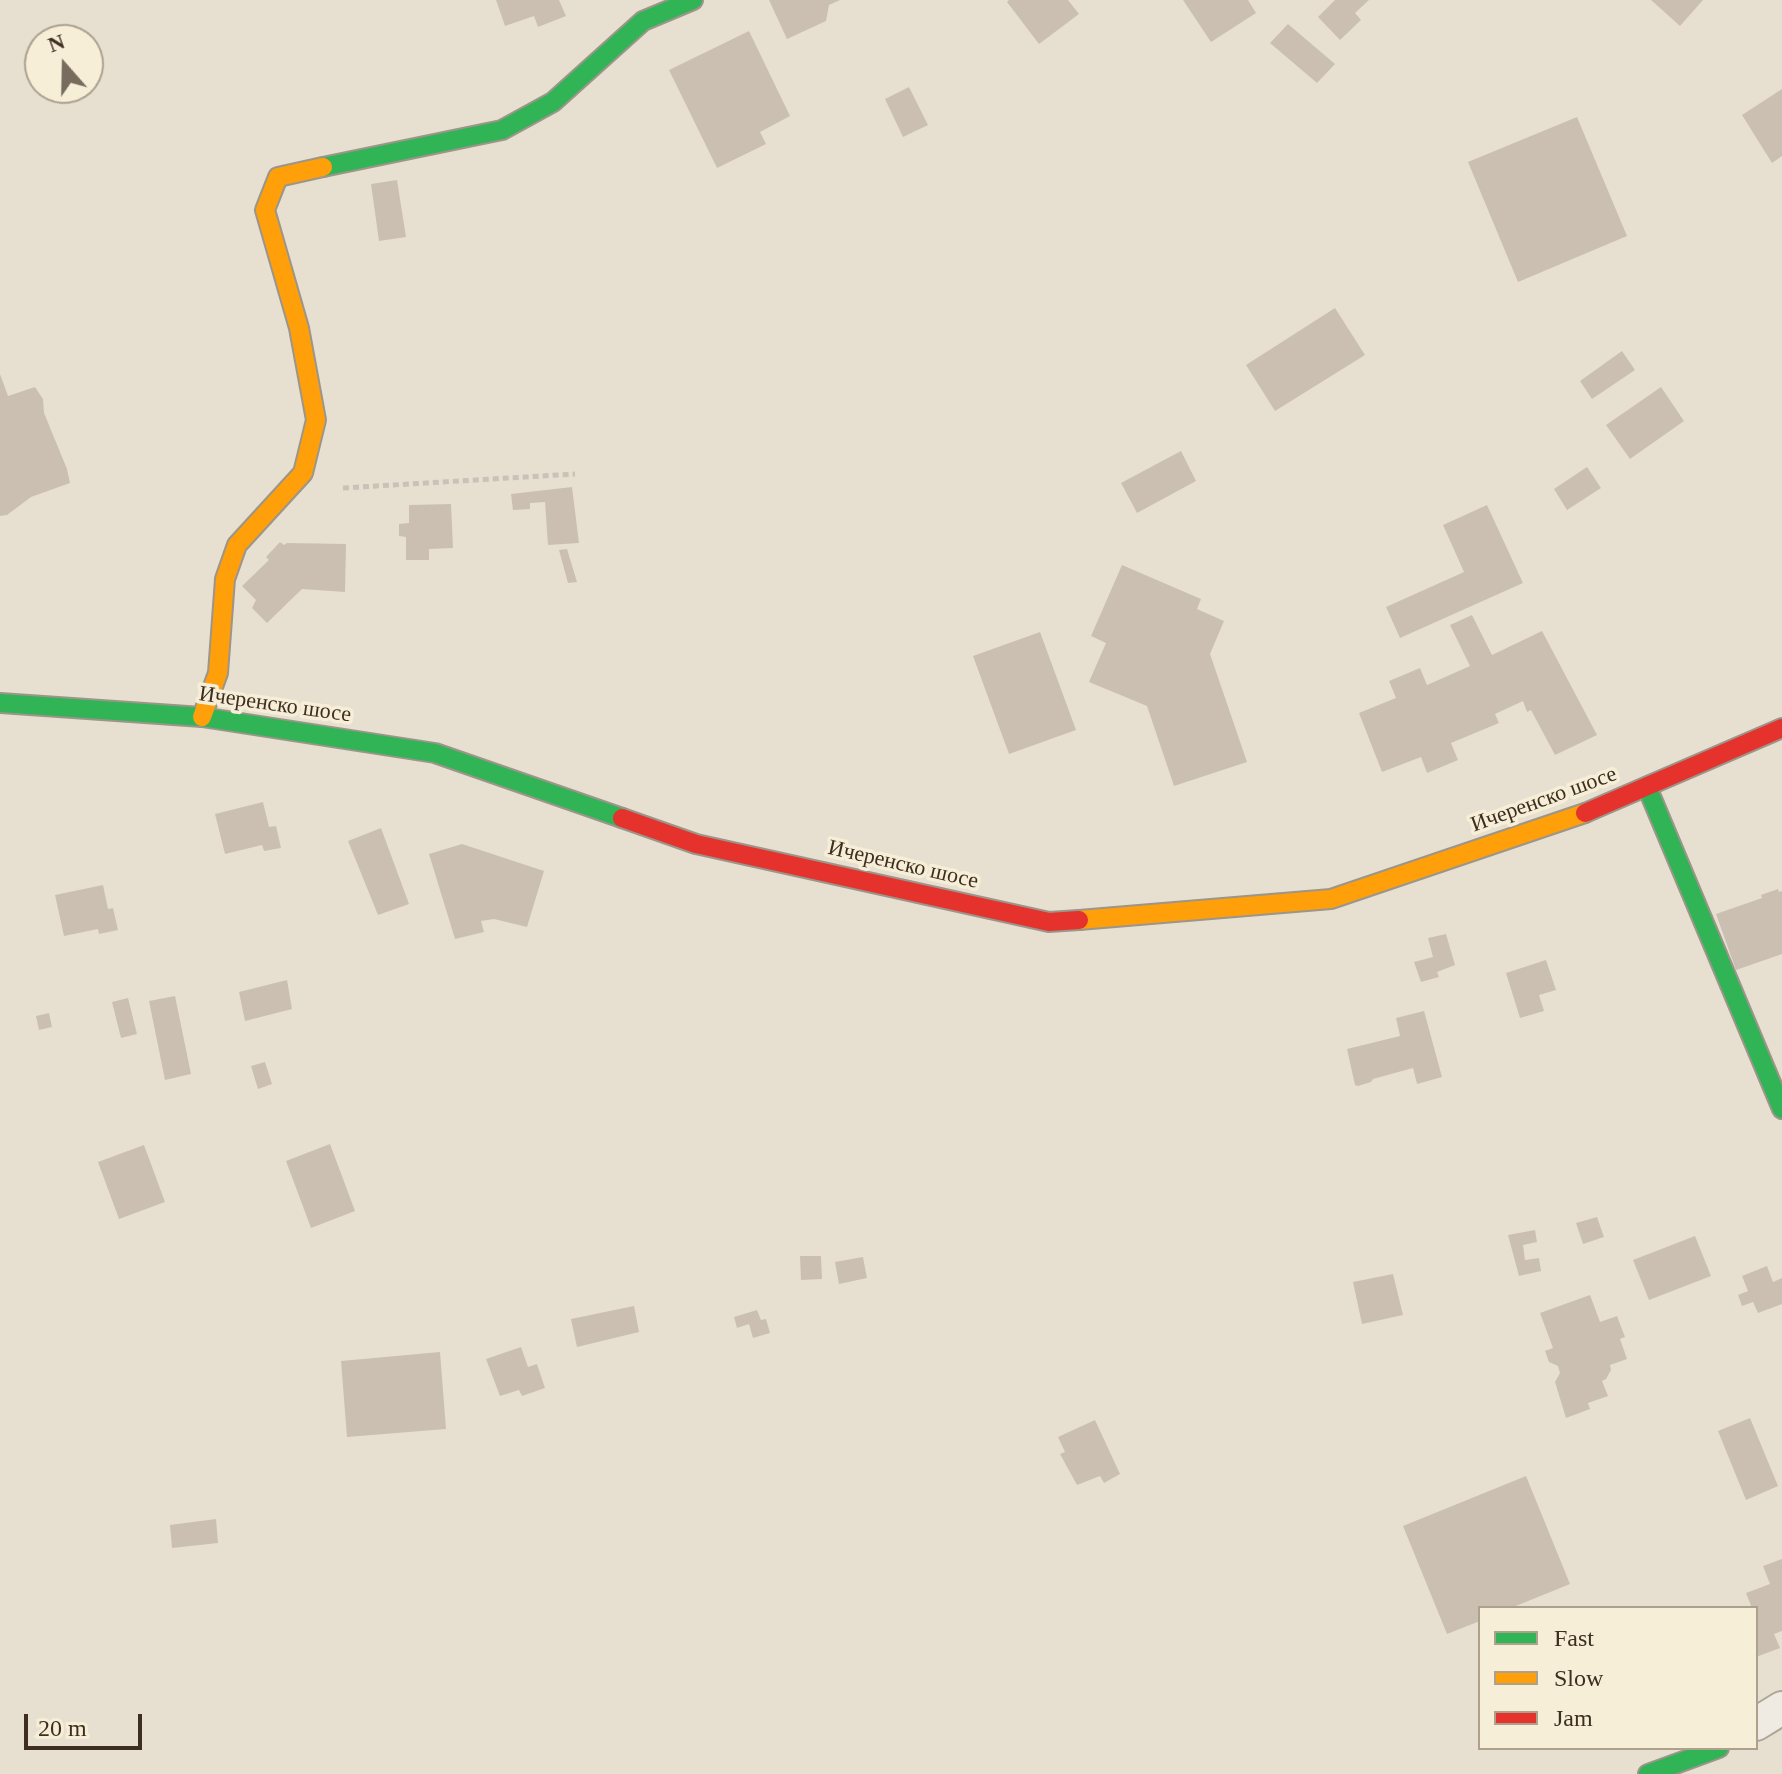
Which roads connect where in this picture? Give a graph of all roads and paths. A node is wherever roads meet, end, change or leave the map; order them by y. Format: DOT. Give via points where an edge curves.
graph roads {
  1 [pos="693,0"];
  2 [pos="575,474"];
  3 [pos="286,491"];
  4 [pos="0,703"];
  5 [pos="202,717"];
  6 [pos="1782,728"];
  7 [pos="1647,787"];
  8 [pos="1782,1109"];
  9 [pos="1782,1708"];
  10 [pos="1758,1723"];
  11 [pos="1714,1750"];
  12 [pos="1648,1774"];
  1 -- 3 [label="street" via="643,21 553,102 502,130 278,177 265,210 299,328 316,420 303,473"];
  2 -- 3 [label="path"];
  3 -- 5 [label="street" via="237,545 225,579 218,673"];
  4 -- 5 [label="street, Ичеренско шосе"];
  5 -- 7 [label="street, Ичеренско шосе" via="435,753 696,844 1049,922 1331,899"];
  6 -- 7 [label="street, Ичеренско шосе"];
  7 -- 8 [label="street"];
  9 -- 10 [label="street"];
  11 -- 12 [label="street"];
}
